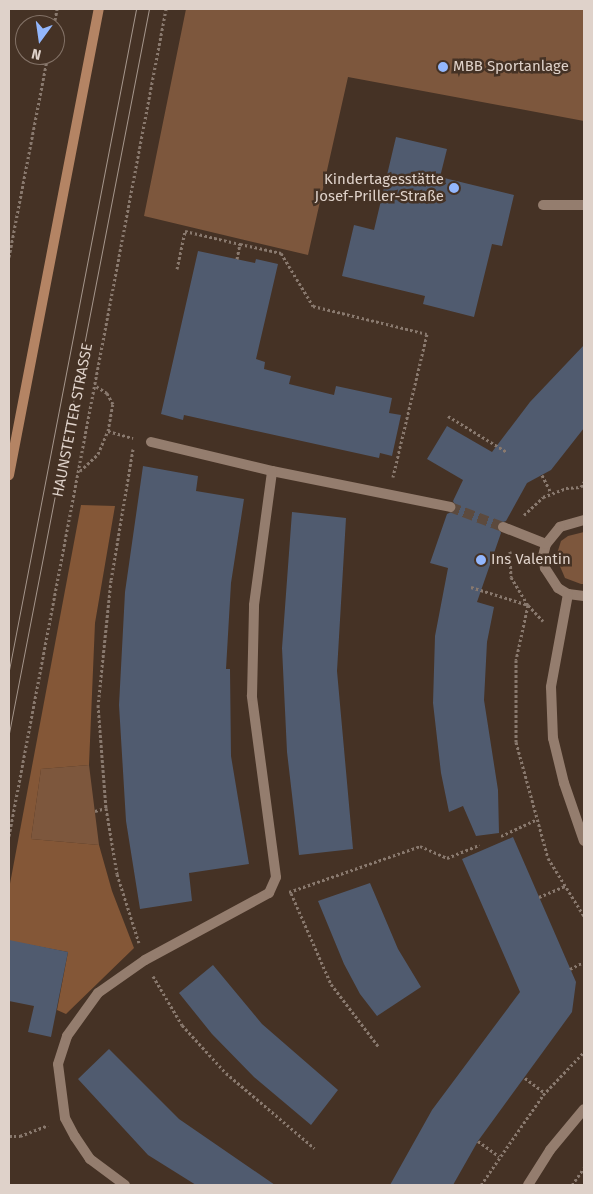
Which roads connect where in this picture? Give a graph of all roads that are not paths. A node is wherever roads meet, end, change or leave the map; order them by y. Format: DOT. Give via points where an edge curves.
graph roads {
  1 [pos="99,9"];
  2 [pos="543,206"];
  3 [pos="584,206"];
  4 [pos="151,442"];
  5 [pos="272,471"];
  6 [pos="9,475"];
  7 [pos="450,507"];
  8 [pos="584,520"];
  9 [pos="503,527"];
  10 [pos="546,544"];
  11 [pos="568,594"];
  12 [pos="584,596"];
  13 [pos="584,841"];
  14 [pos="584,1109"];
  15 [pos="125,1185"];
  16 [pos="528,1185"];
  1 -- 6 [label="main road"];
  2 -- 3 [label="street"];
  4 -- 5 [label="street"];
  5 -- 7 [label="street" via="389,492"];
  5 -- 15 [label="street" via="254,605 252,696 276,877 269,892 145,960 98,992 67,1036 58,1064 65,1118 90,1159"];
  8 -- 10 [label="street" via="560,527"];
  9 -- 10 [label="street"];
  10 -- 11 [label="street" via="544,568 550,579"];
  11 -- 12 [label="street"];
  11 -- 13 [label="street" via="551,687 554,738 564,783"];
  14 -- 16 [label="street" via="550,1150"];
}
